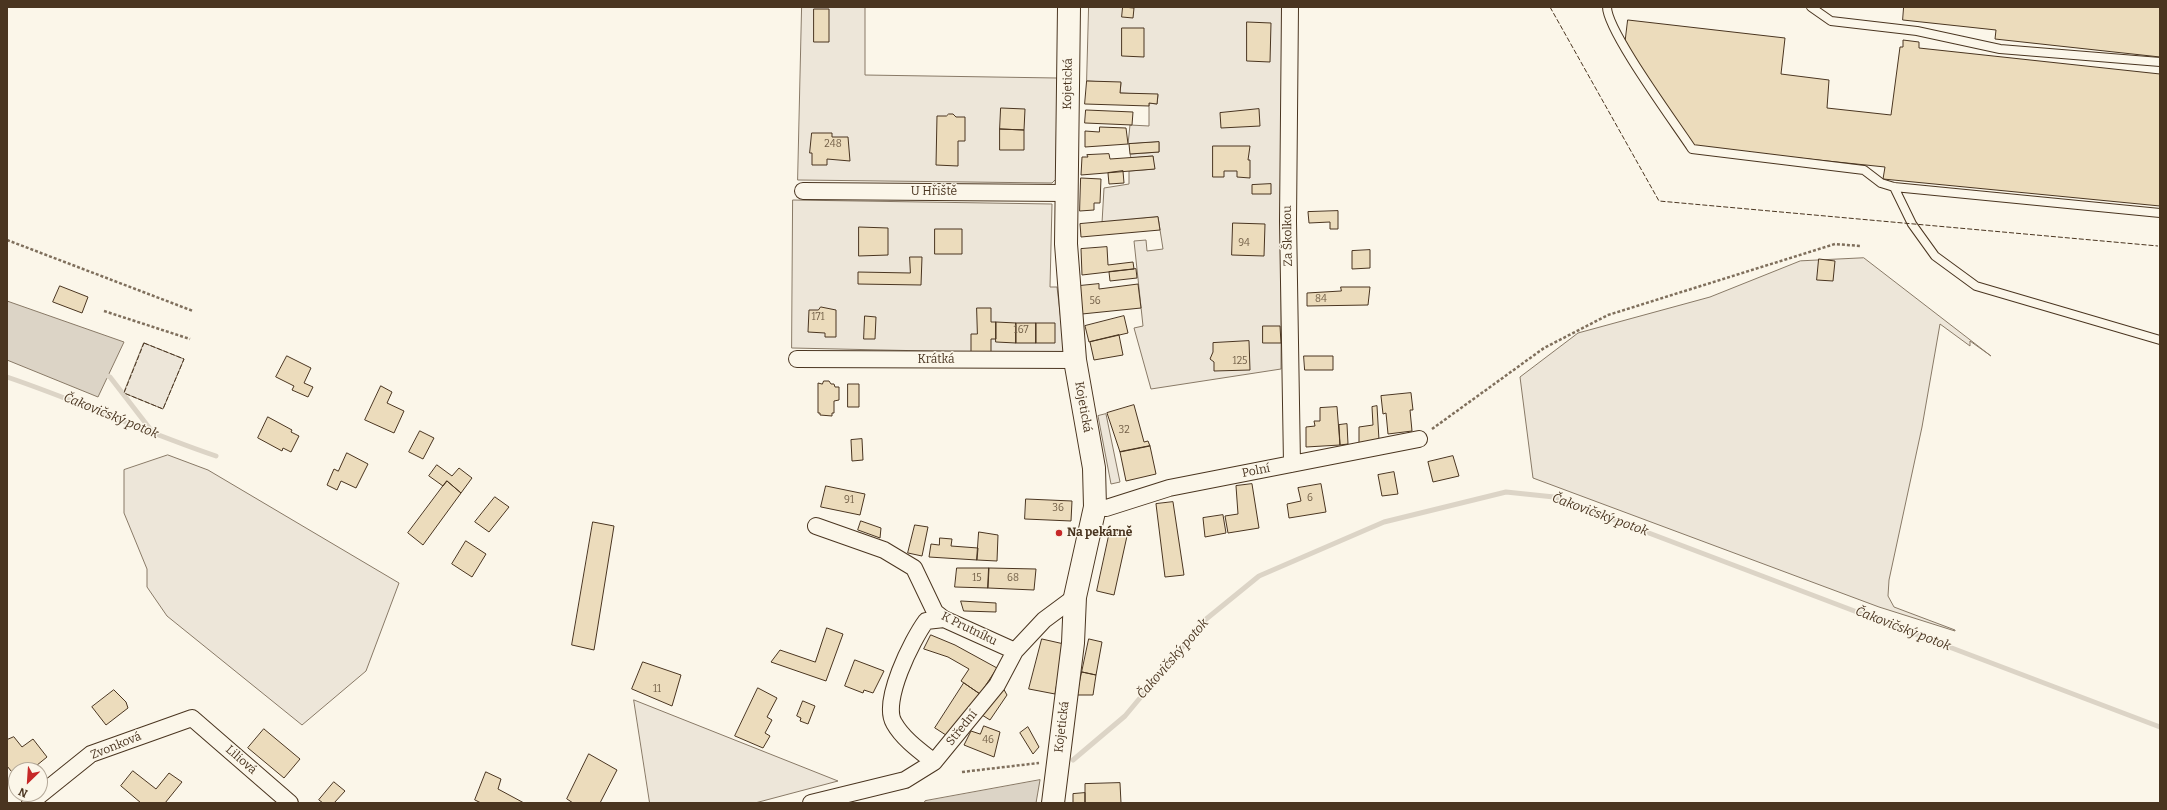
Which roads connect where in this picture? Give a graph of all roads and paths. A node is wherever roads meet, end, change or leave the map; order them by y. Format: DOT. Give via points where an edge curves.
graph roads {
  1 [pos="1069,7"];
  2 [pos="1290,7"];
  3 [pos="1607,7"];
  4 [pos="1811,7"];
  5 [pos="2160,62"];
  6 [pos="1894,187"];
  7 [pos="803,191"];
  8 [pos="1066,193"];
  9 [pos="2160,213"];
  10 [pos="7,240"];
  11 [pos="1860,246"];
  12 [pos="104,311"];
  13 [pos="193,311"];
  14 [pos="190,339"];
  15 [pos="2160,340"];
  16 [pos="797,360"];
  17 [pos="1076,360"];
  18 [pos="1419,439"];
  19 [pos="1292,464"];
  20 [pos="1095,507"];
  21 [pos="816,526"];
  22 [pos="1075,597"];
  23 [pos="944,619"];
  24 [pos="1015,651"];
  25 [pos="192,718"];
  26 [pos="1058,760"];
  27 [pos="934,762"];
  28 [pos="962,772"];
  29 [pos="30,803"];
  30 [pos="290,803"];
  31 [pos="811,803"];
  32 [pos="1053,803"];
  1 -- 8 [label="street, Kojetická"];
  2 -- 19 [label="street, Za Školkou" via="1288,221"];
  3 -- 6 [label="lane" via="1607,14 1621,42 1692,149 1864,170 1881,182"];
  4 -- 5 [label="lane" via="1831,21 1917,31 2000,49"];
  6 -- 9 [label="lane"];
  6 -- 15 [label="lane" via="1912,224 1935,256 1976,286"];
  7 -- 8 [label="street, U Hřiště"];
  8 -- 17 [label="street, Kojetická" via="1066,244"];
  10 -- 13 [label="path"];
  11 -- 18 [label="path" via="1834,244 1608,315 1544,348"];
  12 -- 14 [label="path"];
  16 -- 17 [label="street, Krátká"];
  17 -- 20 [label="street, Kojetická" via="1094,468"];
  18 -- 19 [label="street, Polní"];
  19 -- 20 [label="street, Polní" via="1169,488 1106,508"];
  20 -- 22 [label="street, Kojetická"];
  21 -- 23 [label="street, K Prutníku" via="884,550 914,568 935,612"];
  22 -- 24 [label="street, Střední" via="1044,620"];
  22 -- 26 [label="street, Kojetická" via="1073,642"];
  23 -- 24 [label="street, K Prutníku"];
  23 -- 27 [label="street" via="926,621 919,631 892,692 889,710 894,723"];
  24 -- 27 [label="street, Střední" via="997,685"];
  25 -- 29 [label="street, Zvonková" via="91,754"];
  25 -- 30 [label="street, Liliová"];
  26 -- 28 [label="path"];
  26 -- 32 [label="street, Kojetická"];
  27 -- 31 [label="street, Střední" via="905,780"];
}
